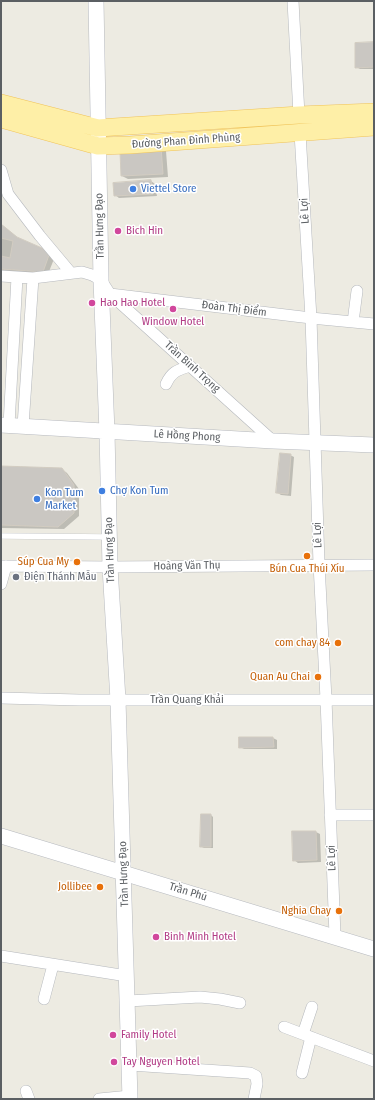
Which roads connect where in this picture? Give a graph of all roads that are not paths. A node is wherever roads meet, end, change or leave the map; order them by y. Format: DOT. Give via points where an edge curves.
graph roads {
  1 [pos="96,1"];
  2 [pos="293,1"];
  3 [pos="1,103"];
  4 [pos="374,112"];
  5 [pos="299,115"];
  6 [pos="1,119"];
  7 [pos="374,127"];
  8 [pos="98,128"];
  9 [pos="300,133"];
  10 [pos="98,146"];
  11 [pos="1,170"];
  12 [pos="71,273"];
  13 [pos="1,276"];
  14 [pos="17,277"];
  15 [pos="33,278"];
  16 [pos="101,280"];
  17 [pos="357,291"];
  18 [pos="110,294"];
  19 [pos="311,318"];
  20 [pos="353,322"];
  21 [pos="374,324"];
  22 [pos="190,366"];
  23 [pos="166,384"];
  24 [pos="11,425"];
  25 [pos="107,432"];
  26 [pos="273,441"];
  27 [pos="315,443"];
  28 [pos="374,445"];
  29 [pos="1,536"];
  30 [pos="110,537"];
  31 [pos="319,564"];
  32 [pos="374,565"];
  33 [pos="4,566"];
  34 [pos="110,567"];
  35 [pos="1,584"];
  36 [pos="1,698"];
  37 [pos="326,699"];
  38 [pos="118,700"];
  39 [pos="374,700"];
  40 [pos="330,815"];
  41 [pos="374,815"];
  42 [pos="1,836"];
  43 [pos="124,872"];
  44 [pos="335,936"];
  45 [pos="374,949"];
  46 [pos="1,956"];
  47 [pos="53,965"];
  48 [pos="127,976"];
  49 [pos="44,999"];
  50 [pos="128,1001"];
  51 [pos="240,1003"];
  52 [pos="312,1007"];
  53 [pos="284,1027"];
  54 [pos="307,1036"];
  55 [pos="374,1062"];
  56 [pos="130,1065"];
  57 [pos="302,1073"];
  58 [pos="130,1097"];
  59 [pos="99,1099"];
  60 [pos="254,1099"];
  1 -- 8 [label="street, Trần Hưng Đạo"];
  2 -- 5 [label="street"];
  3 -- 8 [label="main road, Đường Phan Đình Phùng"];
  4 -- 5 [label="main road, Đường Phan Đình Phùng"];
  5 -- 8 [label="main road, Đường Phan Đình Phùng"];
  6 -- 10 [label="main road, Đường Phan Đình Phùng"];
  7 -- 9 [label="main road, Đường Phan Đình Phùng"];
  8 -- 10 [label="street, Trần Hưng Đạo"];
  9 -- 10 [label="main road, Đường Phan Đình Phùng"];
  9 -- 19 [label="street, Lê Lợi"];
  10 -- 16 [label="street, Trần Hưng Đạo"];
  11 -- 12 [label="street" via="8,194"];
  12 -- 15 [label="street"];
  12 -- 16 [label="street" via="82,272"];
  13 -- 14 [label="street"];
  14 -- 15 [label="street"];
  14 -- 24 [label="street"];
  15 -- 24 [label="street"];
  16 -- 18 [label="street"];
  16 -- 25 [label="street, Trần Hưng Đạo"];
  17 -- 20 [label="street"];
  18 -- 19 [label="street, Đoàn Thị Điểm"];
  18 -- 22 [label="street, Trần Bình Trọng"];
  19 -- 20 [label="street, Đoàn Thị Điểm"];
  19 -- 27 [label="street, Lê Lợi"];
  20 -- 21 [label="street, Đoàn Thị Điểm"];
  22 -- 23 [label="street" via="173,372"];
  22 -- 26 [label="street, Trần Bình Trọng"];
  24 -- 25 [label="street, Lê Hồng Phong"];
  25 -- 26 [label="street, Lê Hồng Phong"];
  25 -- 30 [label="street, Trần Hưng Đạo"];
  26 -- 27 [label="street, Lê Hồng Phong"];
  27 -- 28 [label="street, Lê Hồng Phong"];
  27 -- 31 [label="street, Lê Lợi"];
  29 -- 30 [label="lane"];
  30 -- 34 [label="street, Trần Hưng Đạo"];
  31 -- 32 [label="street, Hoàng Văn Thụ"];
  31 -- 34 [label="street, Hoàng Văn Thụ"];
  31 -- 37 [label="street, Lê Lợi"];
  33 -- 34 [label="street, Hoàng Văn Thụ"];
  33 -- 35 [label="street"];
  34 -- 38 [label="street, Trần Hưng Đạo"];
  36 -- 38 [label="street, Trần Quang Khải"];
  37 -- 38 [label="street, Trần Quang Khải"];
  37 -- 39 [label="street, Trần Quang Khải"];
  37 -- 40 [label="street, Lê Lợi"];
  38 -- 43 [label="street, Trần Hưng Đạo"];
  40 -- 41 [label="street"];
  40 -- 44 [label="street, Lê Lợi"];
  42 -- 43 [label="street, Trần Phú"];
  43 -- 44 [label="street, Trần Phú"];
  43 -- 48 [label="street, Trần Hưng Đạo"];
  44 -- 45 [label="street, Trần Phú"];
  46 -- 47 [label="street"];
  47 -- 48 [label="street"];
  47 -- 49 [label="street"];
  48 -- 50 [label="street, Trần Hưng Đạo"];
  50 -- 51 [label="street" via="200,997"];
  50 -- 56 [label="street, Trần Hưng Đạo"];
  52 -- 54 [label="street"];
  53 -- 54 [label="street"];
  54 -- 55 [label="street"];
  54 -- 57 [label="street"];
  56 -- 58 [label="street, Trần Hưng Đạo"];
  56 -- 60 [label="street" via="253,1074 257,1079"];
  58 -- 59 [label="street"];
}
